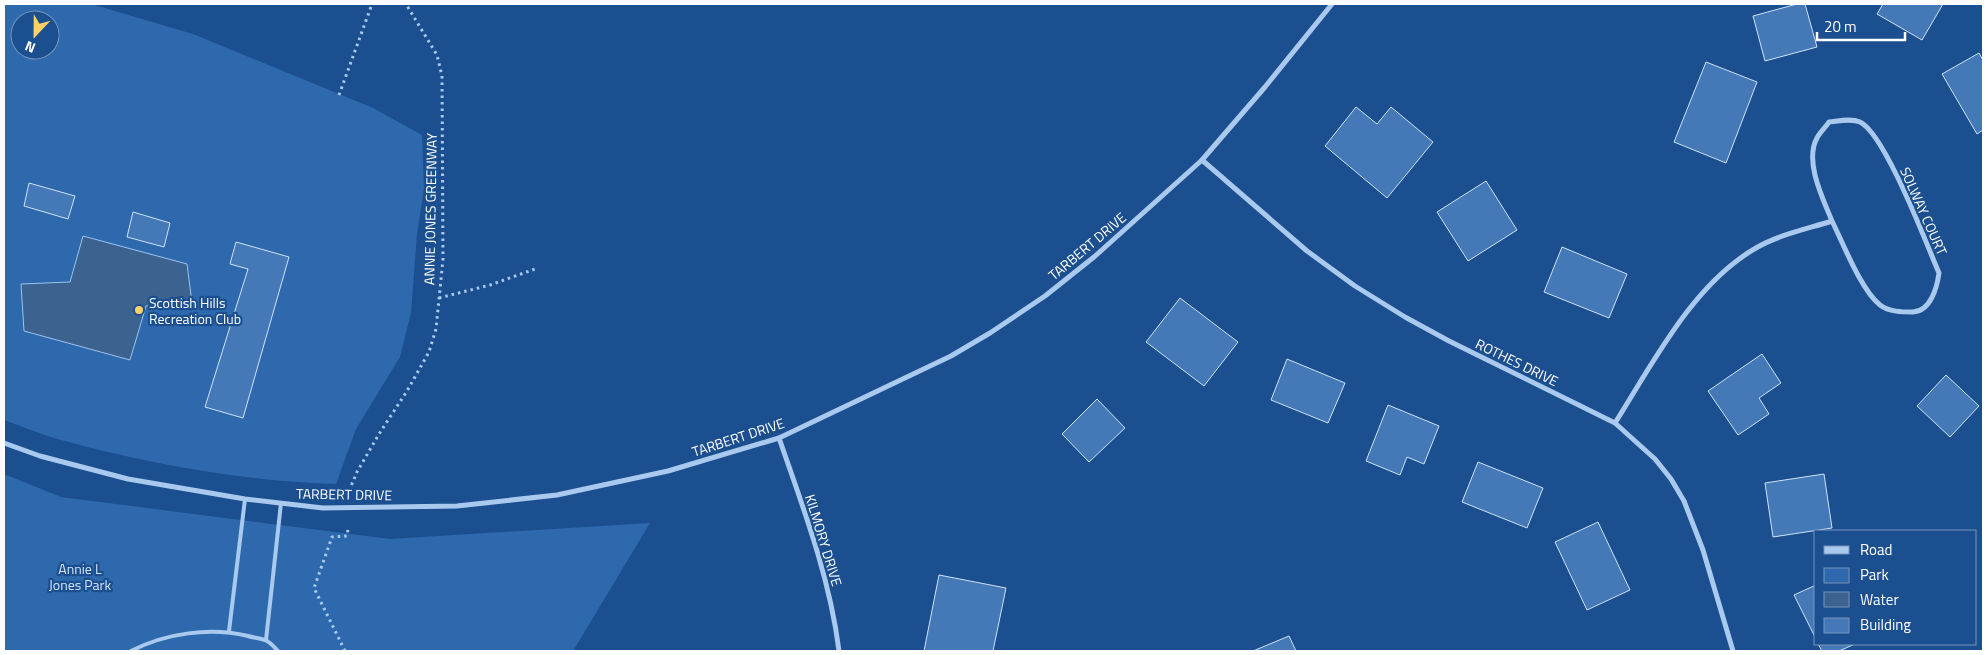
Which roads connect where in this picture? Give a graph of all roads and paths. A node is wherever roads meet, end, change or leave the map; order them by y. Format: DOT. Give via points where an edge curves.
graph roads {
  1 [pos="372,4"];
  2 [pos="406,4"];
  3 [pos="1332,4"];
  4 [pos="339,95"];
  5 [pos="1202,160"];
  6 [pos="1832,221"];
  7 [pos="535,270"];
  8 [pos="439,298"];
  9 [pos="1615,423"];
  10 [pos="779,438"];
  11 [pos="4,443"];
  12 [pos="349,490"];
  13 [pos="245,499"];
  14 [pos="281,503"];
  15 [pos="348,529"];
  16 [pos="229,632"];
  17 [pos="266,640"];
  18 [pos="131,651"];
  19 [pos="278,651"];
  20 [pos="345,651"];
  21 [pos="839,651"];
  22 [pos="1733,651"];
  1 -- 4 [label="path"];
  2 -- 8 [label="path, ANNIE JONES GREENWAY" via="437,56 442,76 443,259"];
  3 -- 5 [label="street, TARBERT DRIVE"];
  5 -- 9 [label="street, ROTHES DRIVE" via="1307,252 1355,286 1442,337"];
  5 -- 10 [label="street, TARBERT DRIVE" via="1094,257 1045,296 990,333 942,360"];
  6 -- 6 [label="street, SOLWAY COURT" via="1818,186 1812,159 1816,138 1830,122 1860,122 1873,133 1888,157 1938,273 1930,302 1919,312 1896,312 1880,306 1866,288"];
  6 -- 9 [label="street" via="1758,246 1722,274 1675,329"];
  7 -- 8 [label="path"];
  8 -- 12 [label="path, ANNIE JONES GREENWAY" via="436,329 429,352"];
  9 -- 22 [label="street, ROTHES DRIVE" via="1654,459 1684,501 1703,550"];
  10 -- 14 [label="street, TARBERT DRIVE" via="668,471 556,495 457,506 323,508"];
  10 -- 21 [label="street, KILMORY DRIVE" via="831,602"];
  11 -- 13 [label="street, TARBERT DRIVE" via="128,479"];
  13 -- 14 [label="street, TARBERT DRIVE"];
  13 -- 16 [label="lane"];
  14 -- 17 [label="lane"];
  15 -- 20 [label="path" via="347,536 332,537 314,588"];
  16 -- 17 [label="lane"];
  16 -- 18 [label="lane" via="165,637"];
  17 -- 19 [label="lane"];
}
